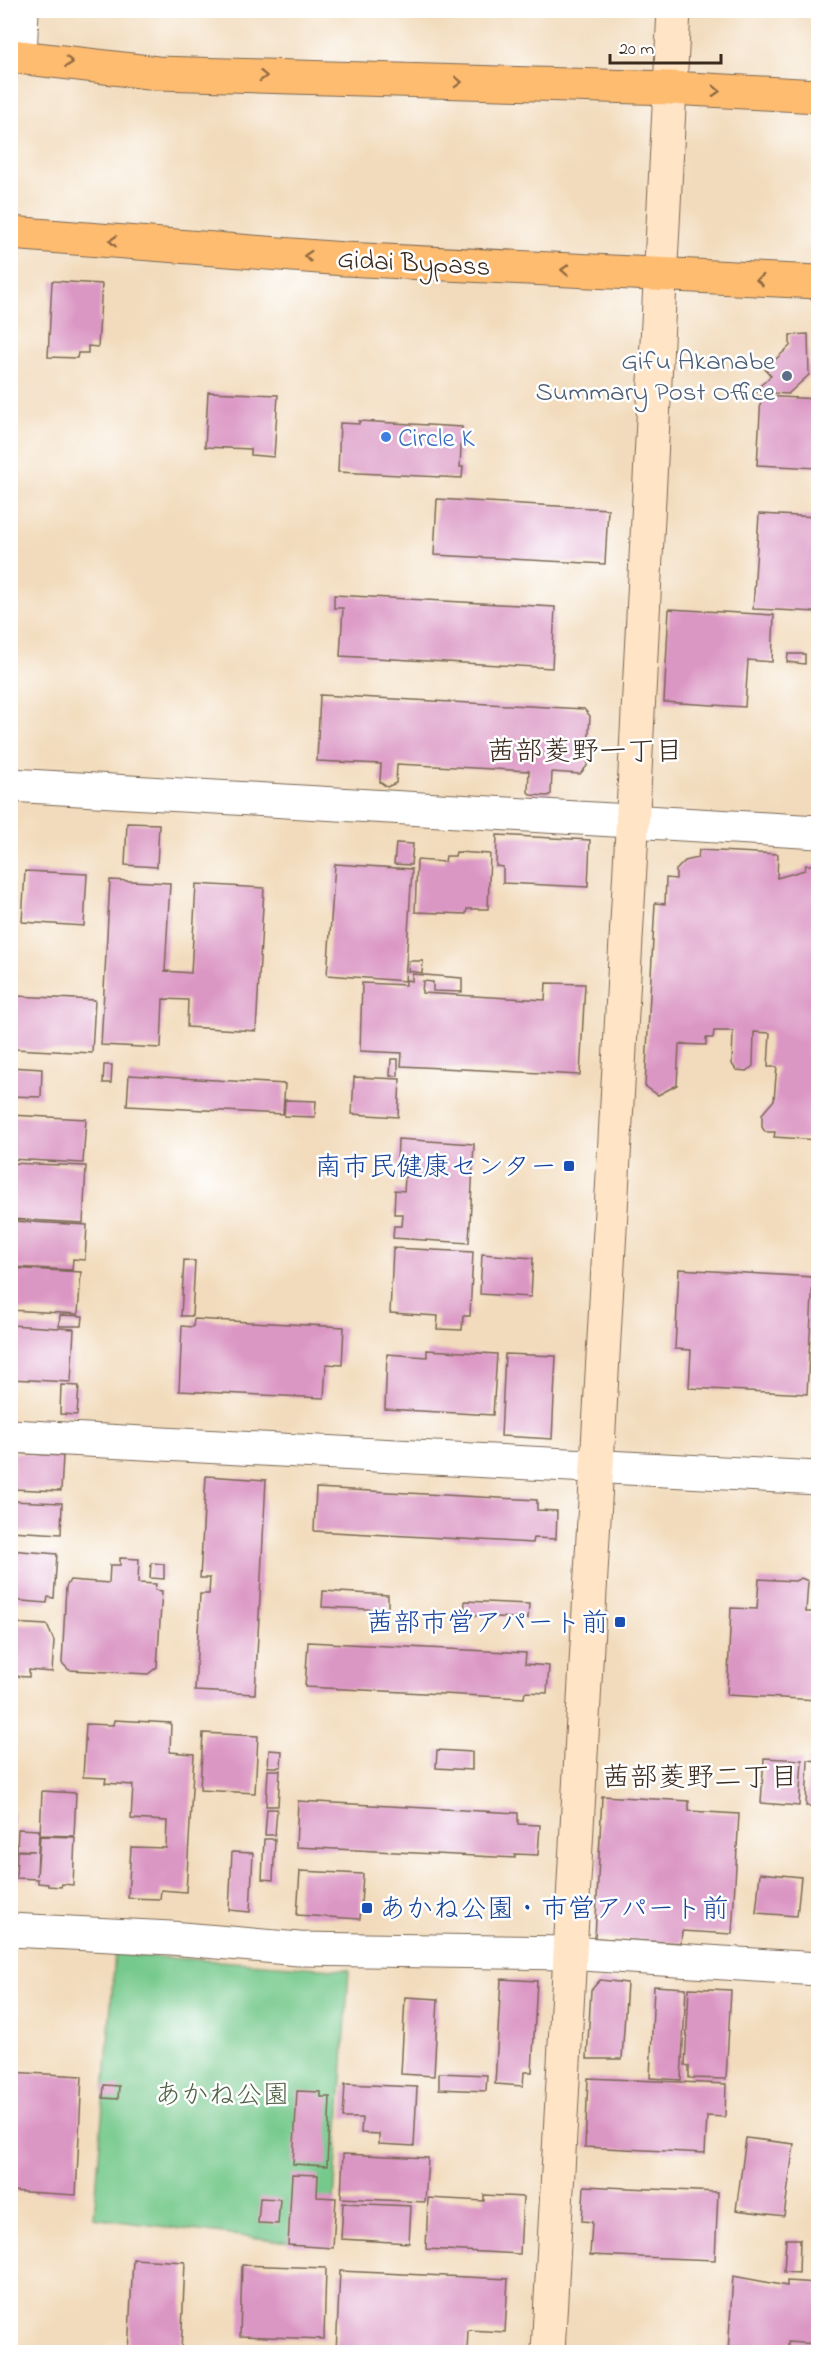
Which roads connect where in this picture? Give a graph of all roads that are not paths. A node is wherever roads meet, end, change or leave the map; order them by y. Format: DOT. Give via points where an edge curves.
graph roads {
  1 [pos="22,10"];
  2 [pos="674,10"];
  3 [pos="15,56"];
  4 [pos="671,88"];
  5 [pos="819,96"];
  6 [pos="10,233"];
  7 [pos="661,275"];
  8 [pos="819,282"];
  9 [pos="10,785"];
  10 [pos="632,822"];
  11 [pos="819,832"];
  12 [pos="10,1436"];
  13 [pos="595,1467"];
  14 [pos="819,1478"];
  15 [pos="10,1930"];
  16 [pos="567,1953"];
  17 [pos="819,1969"];
  18 [pos="548,2352"];
  1 -- 3 [label="street"];
  2 -- 4 [label="street"];
  3 -- 4 [label="highway, one-way" via="157,73"];
  4 -- 5 [label="highway, one-way"];
  4 -- 7 [label="street"];
  7 -- 6 [label="highway, Gidai Bypass, one-way" via="344,259"];
  8 -- 7 [label="highway, Gidai Bypass, one-way"];
  7 -- 10 [label="street"];
  9 -- 10 [label="street"];
  10 -- 11 [label="street"];
  10 -- 13 [label="street"];
  12 -- 13 [label="street"];
  13 -- 14 [label="street"];
  13 -- 16 [label="street"];
  15 -- 16 [label="street" via="300,1949"];
  16 -- 17 [label="street"];
  16 -- 18 [label="street"];
}
